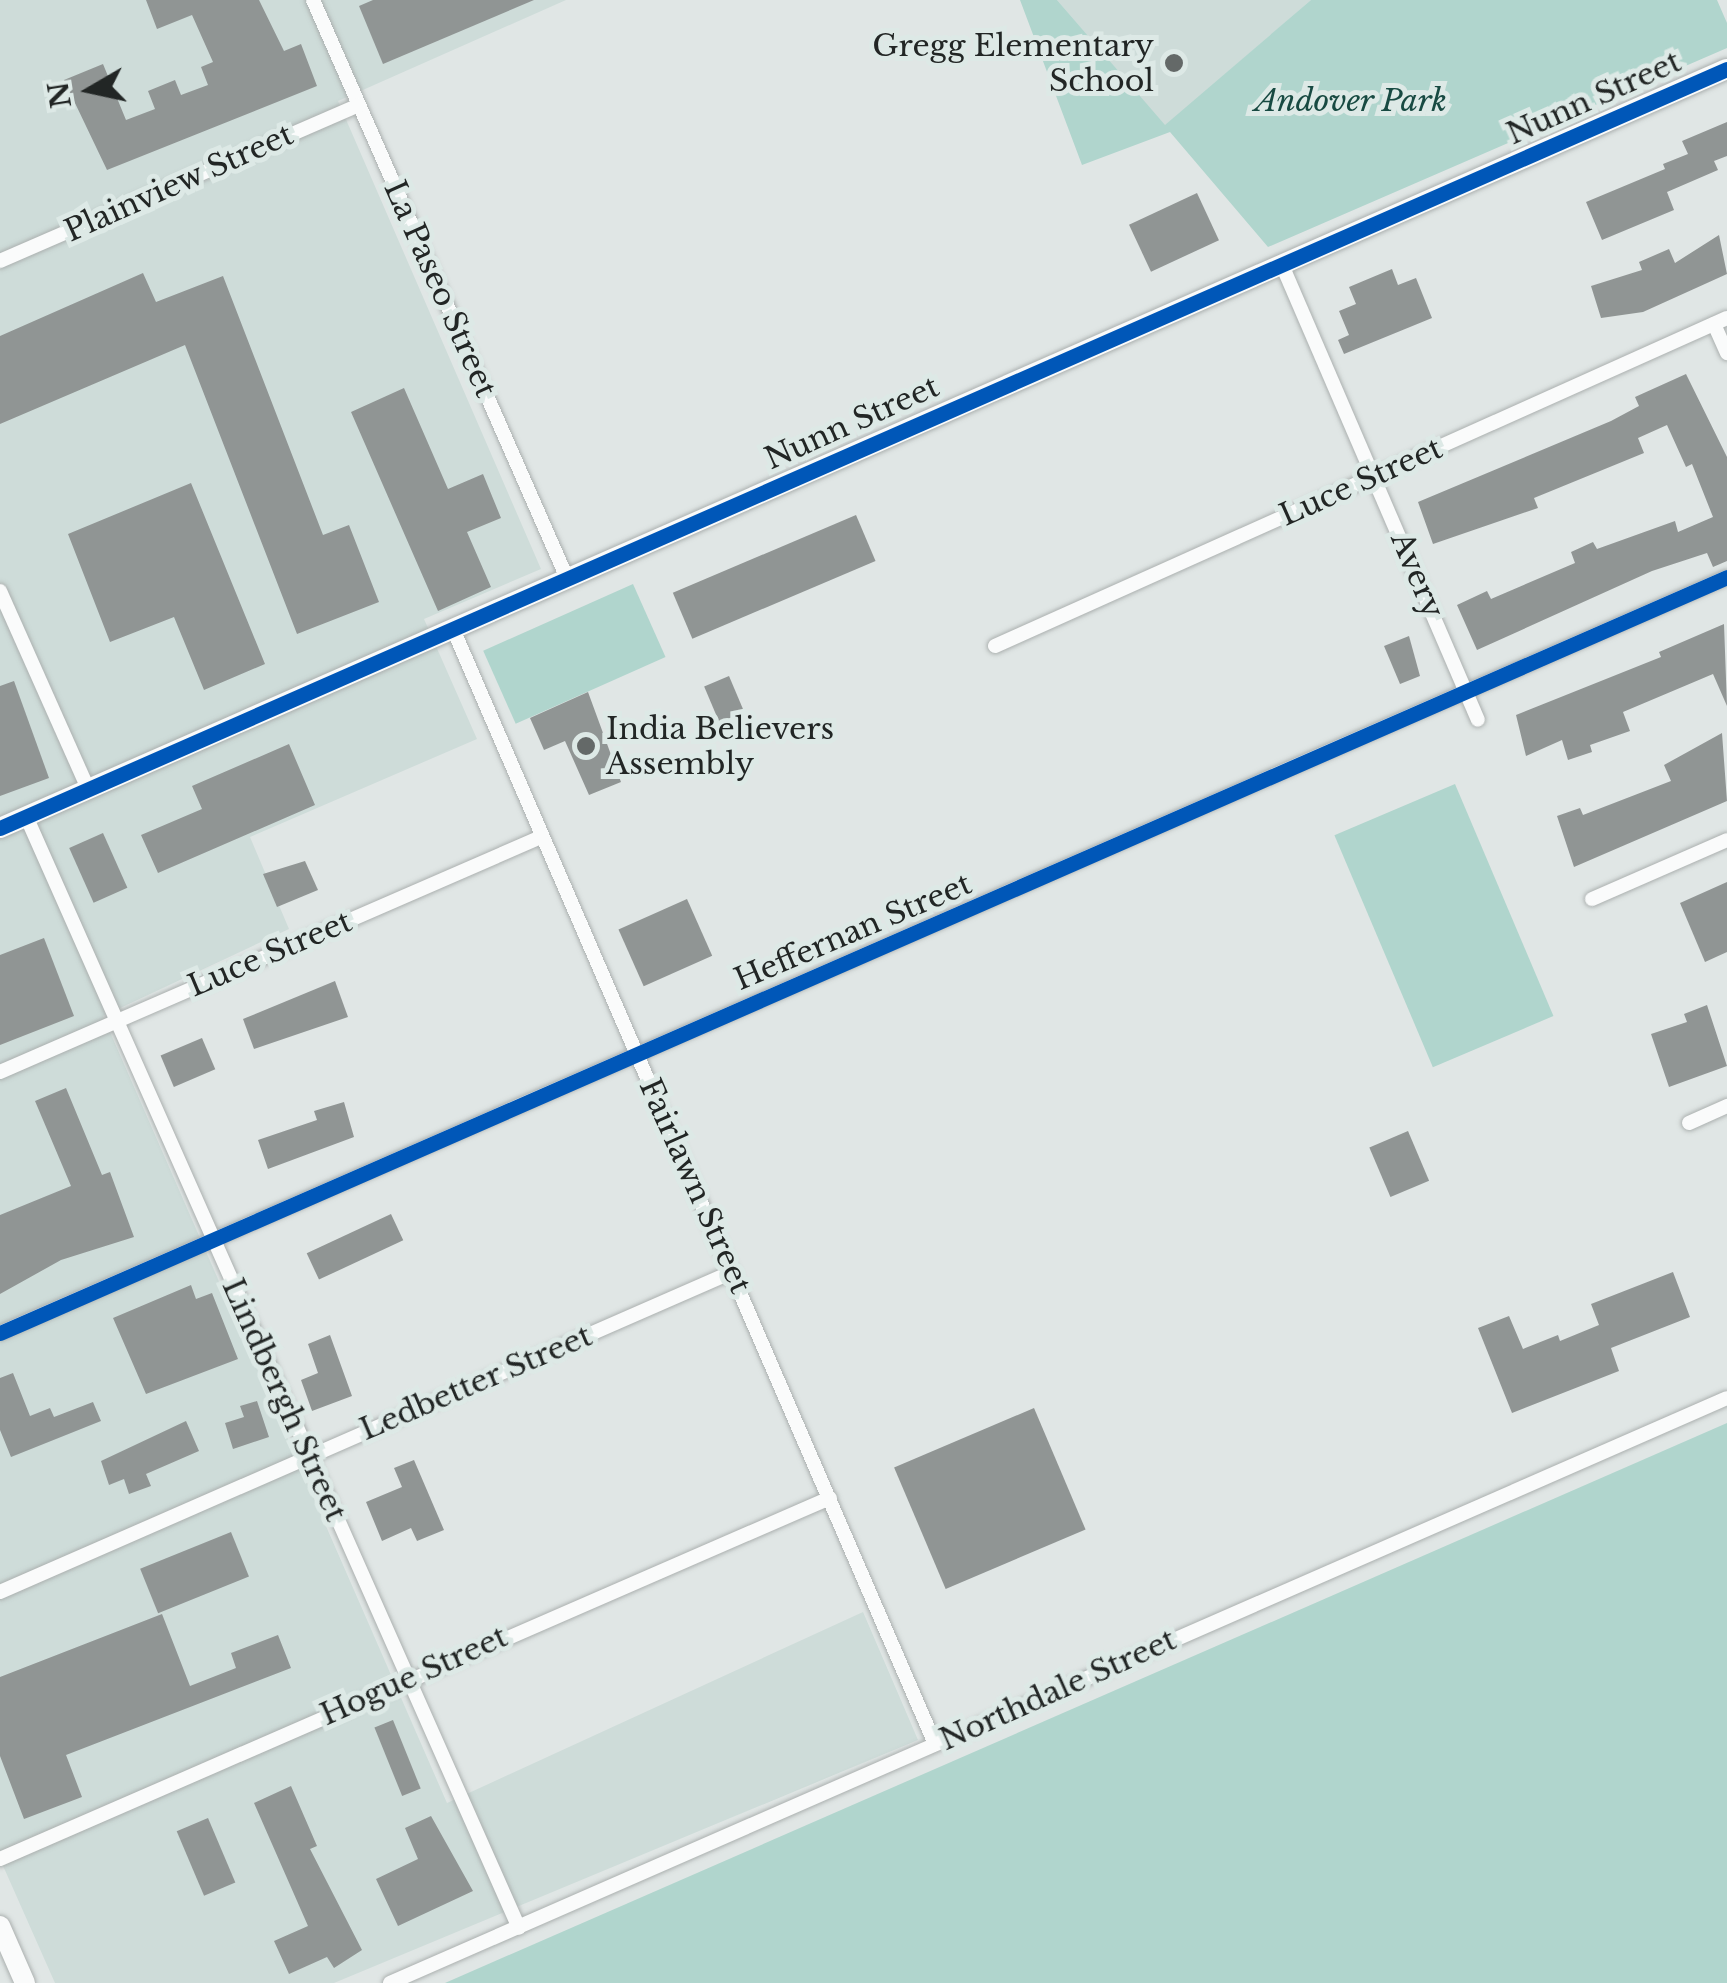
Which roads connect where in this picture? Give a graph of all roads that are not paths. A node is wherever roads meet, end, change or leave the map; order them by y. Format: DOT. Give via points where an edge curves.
graph roads {
  1 [pos="313,0"];
  2 [pos="1727,69"];
  3 [pos="359,105"];
  4 [pos="0,261"];
  5 [pos="1282,264"];
  6 [pos="1720,321"];
  7 [pos="1727,353"];
  8 [pos="1375,476"];
  9 [pos="1727,577"];
  10 [pos="567,578"];
  11 [pos="0,591"];
  12 [pos="453,629"];
  13 [pos="995,646"];
  14 [pos="1467,695"];
  15 [pos="1478,720"];
  16 [pos="88,788"];
  17 [pos="26,816"];
  18 [pos="0,828"];
  19 [pos="540,837"];
  20 [pos="1727,840"];
  21 [pos="1592,899"];
  22 [pos="116,1021"];
  23 [pos="638,1055"];
  24 [pos="0,1072"];
  25 [pos="1727,1106"];
  26 [pos="1689,1122"];
  27 [pos="214,1239"];
  28 [pos="732,1272"];
  29 [pos="0,1333"];
  30 [pos="1727,1398"];
  31 [pos="308,1456"];
  32 [pos="830,1498"];
  33 [pos="0,1592"];
  34 [pos="407,1680"];
  35 [pos="935,1744"];
  36 [pos="0,1859"];
  37 [pos="0,1926"];
  38 [pos="518,1928"];
  39 [pos="25,1983"];
  40 [pos="390,1983"];
  1 -- 3 [label="street, La Paseo Street"];
  2 -- 5 [label="street, Nunn Street"];
  3 -- 4 [label="street, Plainview Street"];
  3 -- 10 [label="street, La Paseo Street"];
  5 -- 8 [label="street, Avery"];
  5 -- 10 [label="street, Nunn Street"];
  6 -- 7 [label="street"];
  6 -- 8 [label="street, Luce Street"];
  8 -- 13 [label="street, Luce Street"];
  8 -- 14 [label="street, Avery"];
  9 -- 14 [label="street, Heffernan Street"];
  10 -- 12 [label="street, Nunn Street"];
  11 -- 16 [label="street"];
  12 -- 16 [label="street, Nunn Street"];
  12 -- 19 [label="street, Fairlawn Street"];
  14 -- 15 [label="street, Avery"];
  14 -- 23 [label="street, Heffernan Street"];
  16 -- 17 [label="street, Nunn Street"];
  17 -- 18 [label="street, Nunn Street"];
  17 -- 22 [label="street, Lindbergh Street"];
  19 -- 22 [label="street, Luce Street"];
  19 -- 23 [label="street, Fairlawn Street"];
  20 -- 21 [label="street"];
  22 -- 24 [label="street, Luce Street"];
  22 -- 27 [label="street, Lindbergh Street"];
  23 -- 27 [label="street, Heffernan Street"];
  23 -- 28 [label="street, Fairlawn Street"];
  25 -- 26 [label="street"];
  27 -- 29 [label="street, Heffernan Street"];
  27 -- 31 [label="street, Lindbergh Street"];
  28 -- 31 [label="street, Ledbetter Street"];
  28 -- 32 [label="street, Fairlawn Street"];
  30 -- 35 [label="street, Northdale Street"];
  31 -- 33 [label="street, Ledbetter Street"];
  31 -- 34 [label="street, Lindbergh Street"];
  32 -- 34 [label="street, Hogue Street"];
  32 -- 35 [label="street, Fairlawn Street"];
  34 -- 36 [label="street, Hogue Street"];
  34 -- 38 [label="street, Lindbergh Street"];
  35 -- 38 [label="street, Northdale Street"];
  37 -- 39 [label="street"];
  38 -- 40 [label="street, Northdale Street"];
}
